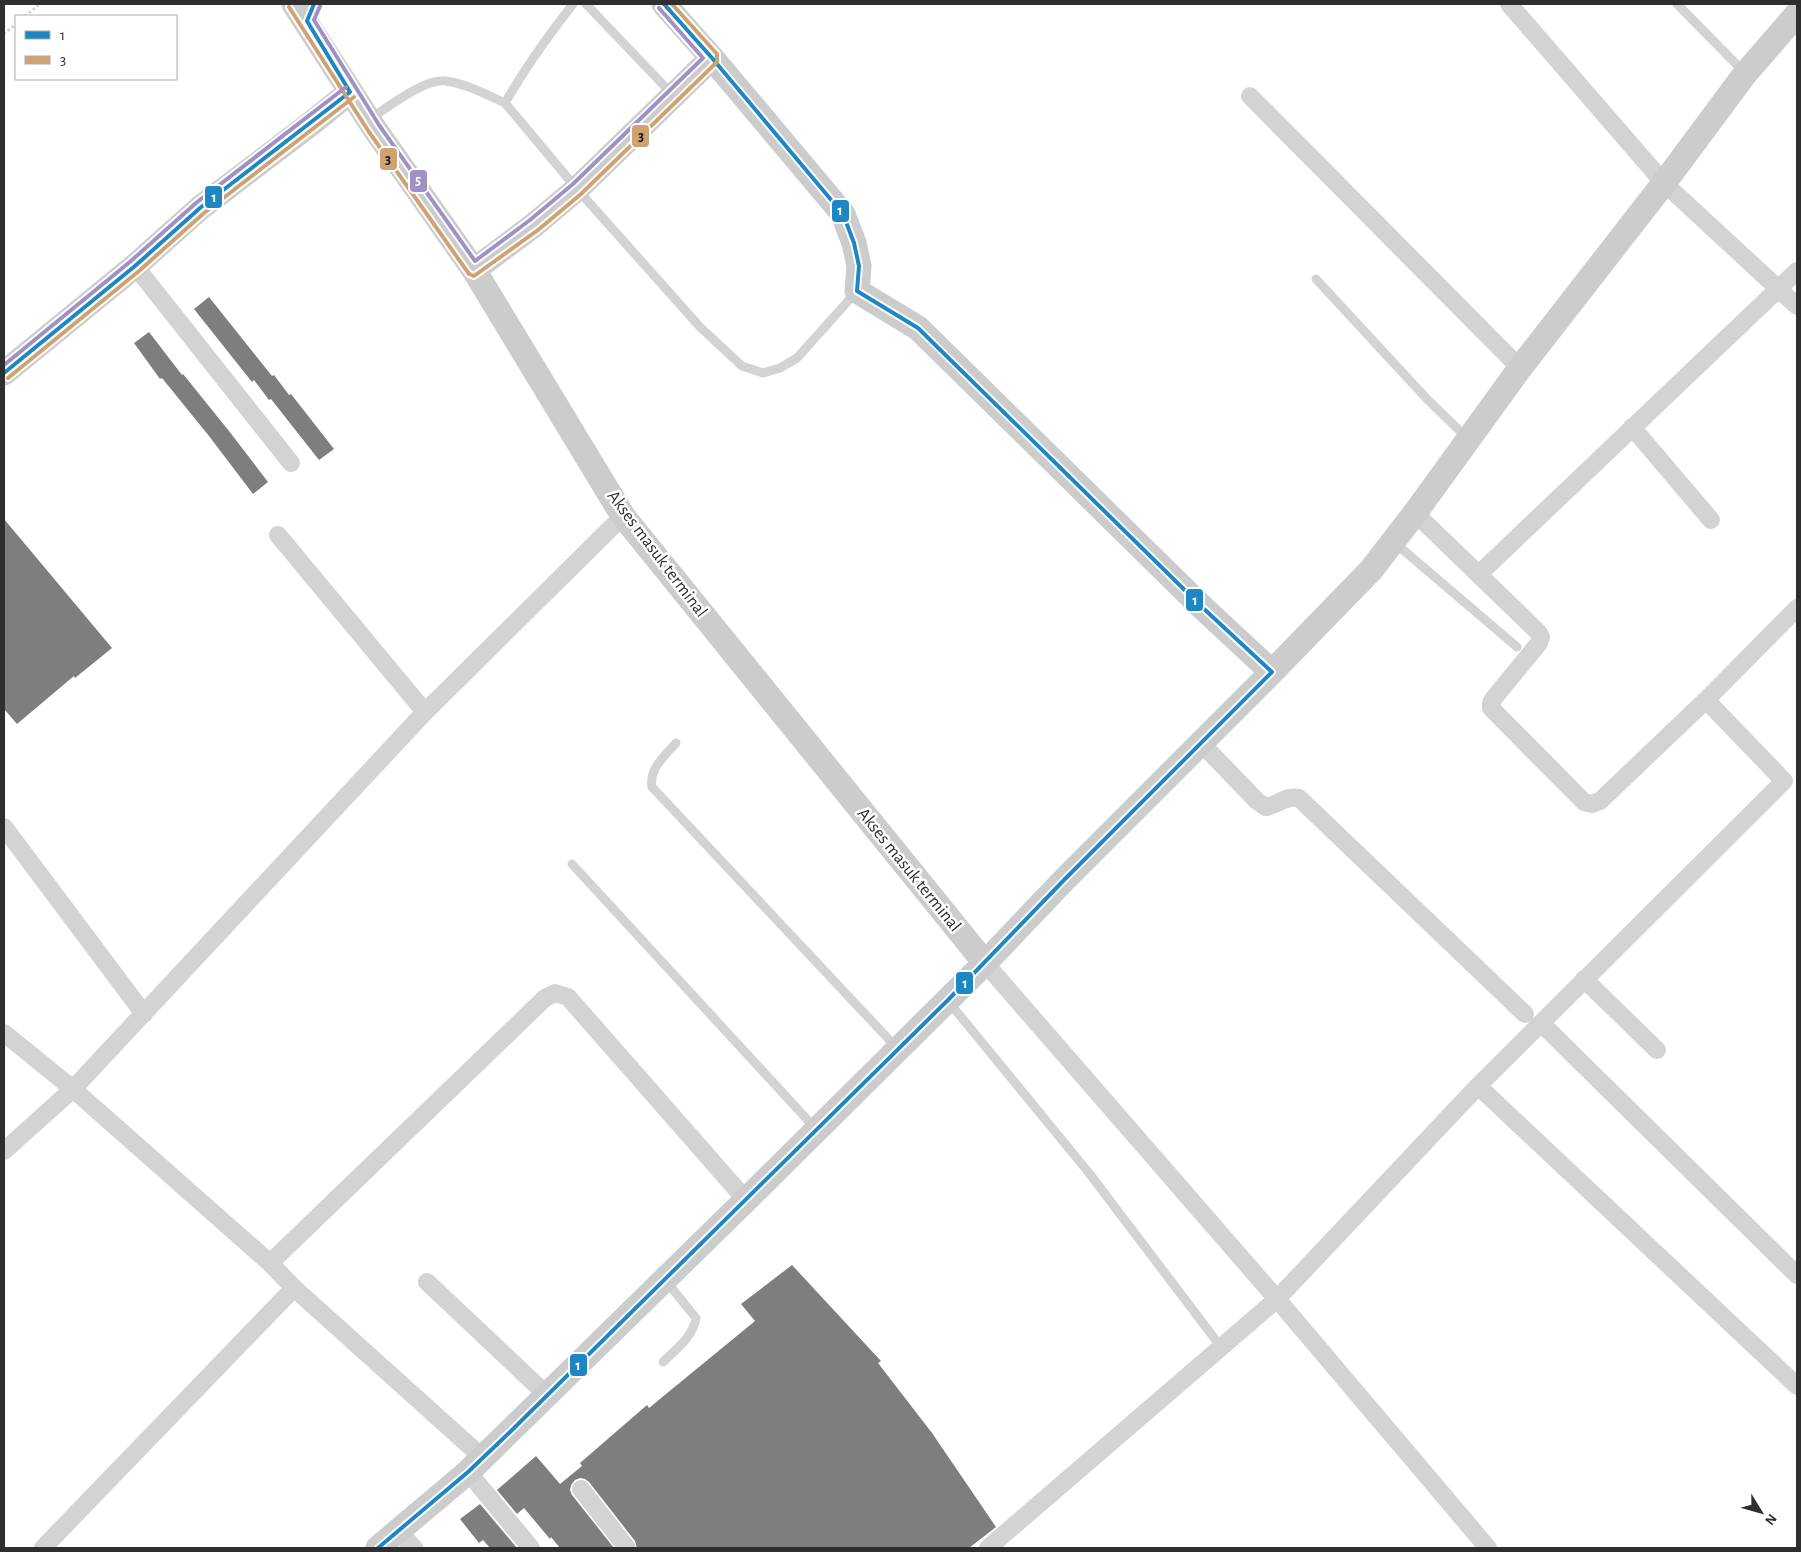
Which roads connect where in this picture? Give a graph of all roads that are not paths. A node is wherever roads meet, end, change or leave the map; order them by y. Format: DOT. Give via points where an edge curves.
graph roads {
  1 [pos="573,4"];
  2 [pos="586,4"];
  3 [pos="664,4"];
  4 [pos="1509,4"];
  5 [pos="1677,4"];
  6 [pos="305,10"];
  7 [pos="1797,14"];
  8 [pos="712,58"];
  9 [pos="1745,74"];
  10 [pos="350,92"];
  11 [pos="673,95"];
  12 [pos="1250,96"];
  13 [pos="505,103"];
  14 [pos="369,120"];
  15 [pos="1664,183"];
  16 [pos="576,189"];
  17 [pos="135,266"];
  18 [pos="474,270"];
  19 [pos="1797,271"];
  20 [pos="1316,279"];
  21 [pos="1779,288"];
  22 [pos="857,290"];
  23 [pos="1797,306"];
  24 [pos="1520,368"];
  25 [pos="4,373"];
  26 [pos="1632,427"];
  27 [pos="1468,439"];
  28 [pos="291,463"];
  29 [pos="1415,513"];
  30 [pos="622,516"];
  31 [pos="1711,520"];
  32 [pos="278,535"];
  33 [pos="1393,542"];
  34 [pos="1479,574"];
  35 [pos="1797,608"];
  36 [pos="1517,647"];
  37 [pos="1272,672"];
  38 [pos="1706,700"];
  39 [pos="425,712"];
  40 [pos="676,743"];
  41 [pos="1201,743"];
  42 [pos="1790,779"];
  43 [pos="4,827"];
  44 [pos="572,864"];
  45 [pos="985,963"];
  46 [pos="1584,979"];
  47 [pos="948,1000"];
  48 [pos="144,1014"];
  49 [pos="1525,1014"];
  50 [pos="1541,1023"];
  51 [pos="4,1033"];
  52 [pos="898,1049"];
  53 [pos="1657,1050"];
  54 [pos="1478,1086"];
  55 [pos="73,1089"];
  56 [pos="817,1130"];
  57 [pos="4,1151"];
  58 [pos="746,1200"];
  59 [pos="270,1263"];
  60 [pos="1797,1275"];
  61 [pos="665,1279"];
  62 [pos="427,1282"];
  63 [pos="294,1288"];
  64 [pos="1277,1299"];
  65 [pos="1220,1347"];
  66 [pos="663,1362"];
  67 [pos="1797,1386"];
  68 [pos="547,1395"];
  69 [pos="475,1465"];
  70 [pos="582,1489"];
  71 [pos="406,1540"];
  72 [pos="43,1548"];
  73 [pos="378,1548"];
  74 [pos="531,1548"];
  75 [pos="627,1548"];
  76 [pos="988,1548"];
  77 [pos="1488,1548"];
  1 -- 13 [label="lane" via="544,41"];
  2 -- 11 [label="lane"];
  3 -- 8 [label="street"];
  4 -- 15 [label="street"];
  5 -- 9 [label="lane"];
  6 -- 10 [label="street, Akses masuk terminal"];
  7 -- 9 [label="street"];
  8 -- 11 [label="street"];
  8 -- 22 [label="street" via="843,214 859,266"];
  9 -- 15 [label="street"];
  10 -- 14 [label="street, Akses masuk terminal"];
  10 -- 17 [label="street" via="200,208"];
  11 -- 16 [label="street"];
  12 -- 24 [label="street"];
  13 -- 14 [label="lane" via="445,81 425,85"];
  13 -- 16 [label="lane"];
  14 -- 18 [label="street, Akses masuk terminal"];
  15 -- 21 [label="street"];
  15 -- 24 [label="street"];
  16 -- 18 [label="street"];
  16 -- 22 [label="lane" via="700,327 742,366 763,373 797,358"];
  17 -- 25 [label="street"];
  17 -- 28 [label="street"];
  18 -- 30 [label="street, Akses masuk terminal"];
  19 -- 21 [label="street"];
  20 -- 27 [label="lane" via="1427,400"];
  21 -- 23 [label="street"];
  21 -- 26 [label="street"];
  22 -- 37 [label="street" via="918,328"];
  24 -- 27 [label="street"];
  26 -- 31 [label="street"];
  26 -- 34 [label="street"];
  27 -- 29 [label="street"];
  29 -- 33 [label="street"];
  29 -- 34 [label="street"];
  30 -- 39 [label="street"];
  30 -- 45 [label="street, Akses masuk terminal"];
  32 -- 39 [label="street"];
  33 -- 36 [label="lane"];
  33 -- 37 [label="street" via="1371,570"];
  34 -- 38 [label="street" via="1541,637 1494,698 1491,708 1584,802 1600,801"];
  35 -- 38 [label="street"];
  37 -- 41 [label="street"];
  38 -- 42 [label="street"];
  39 -- 48 [label="street"];
  40 -- 52 [label="lane" via="654,770 652,787"];
  41 -- 45 [label="street"];
  41 -- 49 [label="street" via="1266,807 1292,796 1299,798"];
  42 -- 46 [label="street"];
  43 -- 48 [label="street"];
  44 -- 56 [label="lane"];
  45 -- 47 [label="street"];
  45 -- 64 [label="street"];
  46 -- 50 [label="street"];
  46 -- 53 [label="street"];
  47 -- 52 [label="street"];
  47 -- 65 [label="lane" via="1089,1173"];
  48 -- 55 [label="street"];
  50 -- 54 [label="street"];
  50 -- 60 [label="street"];
  51 -- 55 [label="street"];
  52 -- 56 [label="street"];
  54 -- 64 [label="street"];
  54 -- 67 [label="street"];
  55 -- 57 [label="street"];
  55 -- 59 [label="street"];
  56 -- 58 [label="street"];
  58 -- 59 [label="street" via="568,997 555,993 545,998"];
  58 -- 61 [label="street"];
  59 -- 63 [label="street"];
  61 -- 66 [label="lane" via="696,1318 688,1336"];
  61 -- 68 [label="street"];
  62 -- 68 [label="street"];
  63 -- 69 [label="street"];
  63 -- 72 [label="street"];
  64 -- 65 [label="street"];
  64 -- 77 [label="street"];
  65 -- 76 [label="street"];
  68 -- 69 [label="street"];
  69 -- 71 [label="street"];
  69 -- 74 [label="street"];
  70 -- 75 [label="street"];
  71 -- 73 [label="street"];
}
